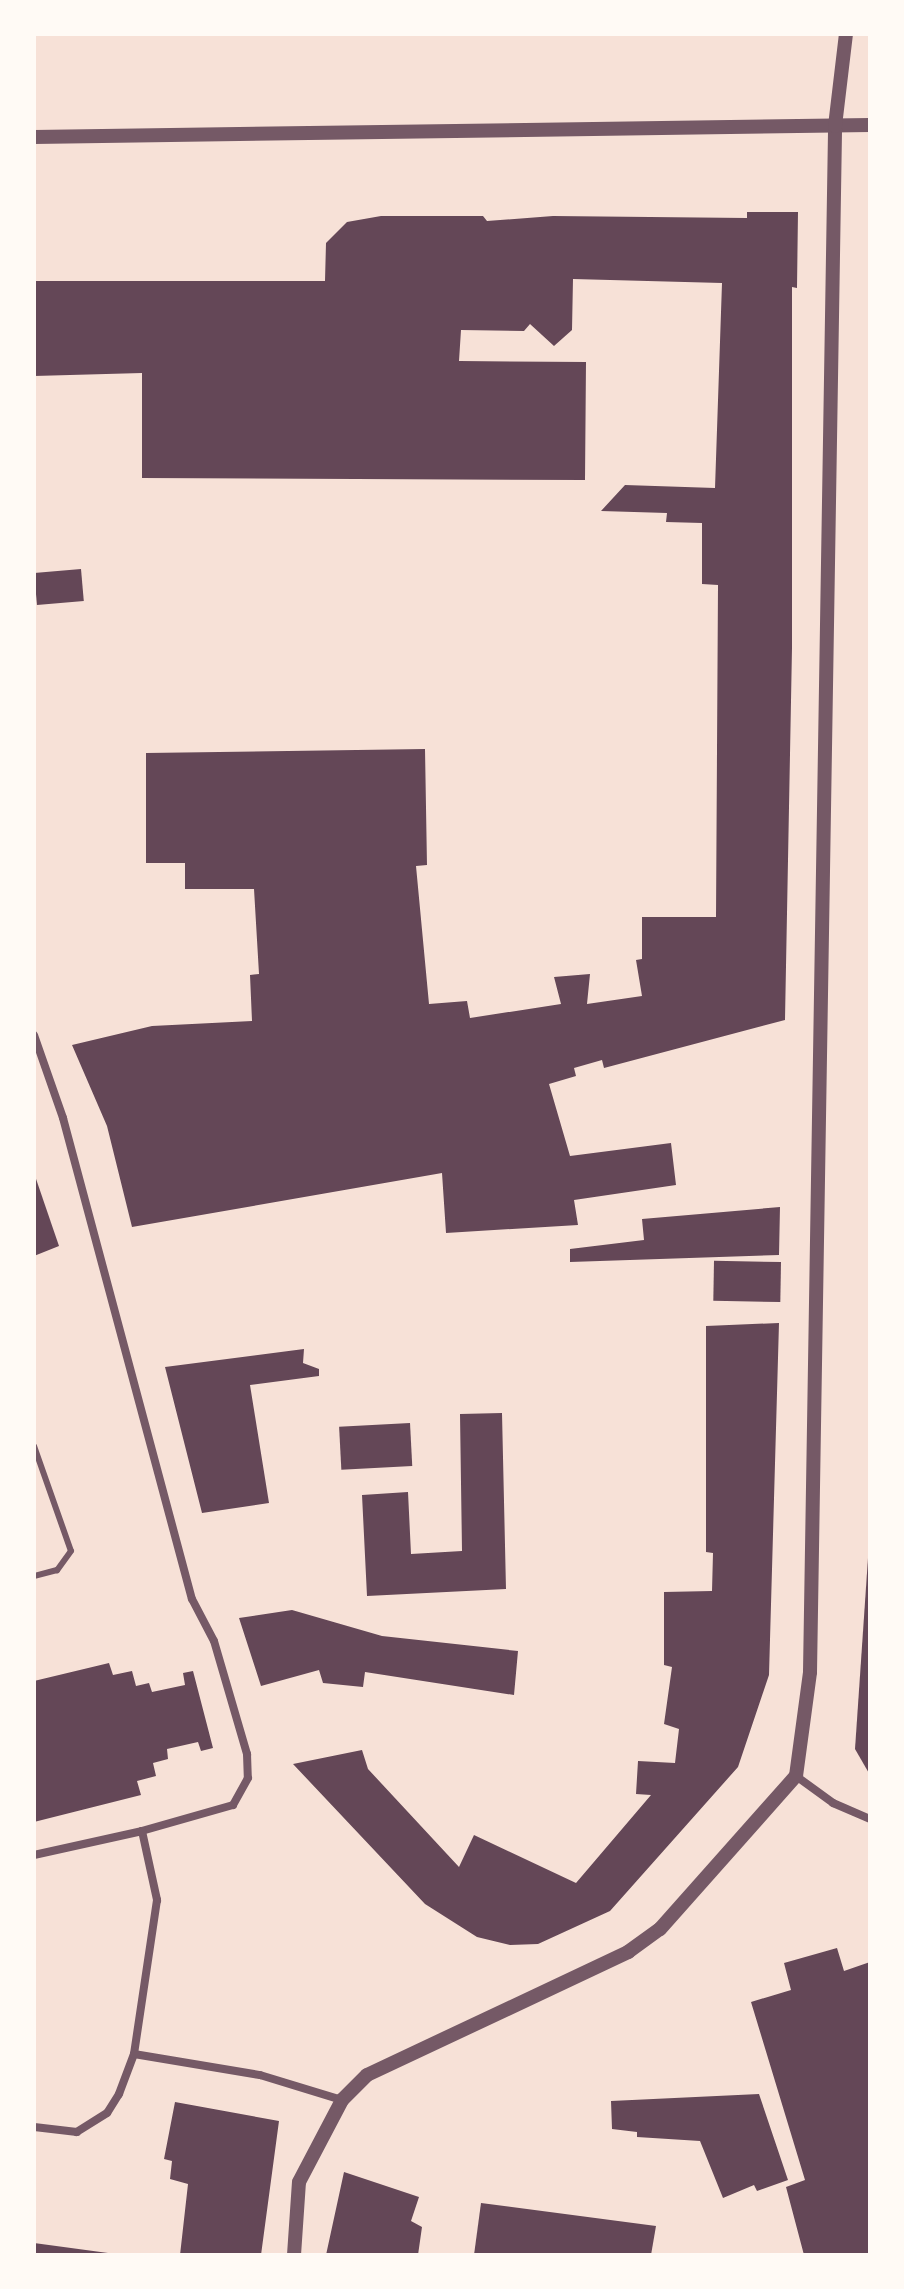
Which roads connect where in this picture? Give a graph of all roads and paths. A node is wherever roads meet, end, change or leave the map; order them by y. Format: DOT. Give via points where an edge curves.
graph roads {
  1 [pos="846,34"];
  2 [pos="870,125"];
  3 [pos="835,126"];
  4 [pos="34,137"];
  5 [pos="34,1035"];
  6 [pos="34,1446"];
  7 [pos="34,1576"];
  8 [pos="796,1776"];
  9 [pos="870,1819"];
  10 [pos="142,1831"];
  11 [pos="34,1855"];
  12 [pos="134,2054"];
  13 [pos="342,2100"];
  14 [pos="34,2127"];
  15 [pos="294,2255"];
  1 -- 3 [label="street"];
  2 -- 3 [label="street"];
  3 -- 4 [label="street"];
  3 -- 8 [label="street" via="817,1439 810,1672"];
  5 -- 10 [label="street" via="63,1118 192,1599 214,1641 247,1754 248,1778 233,1805"];
  6 -- 7 [label="lane" via="71,1551 57,1570"];
  8 -- 9 [label="street" via="833,1803"];
  8 -- 13 [label="street" via="649,1937 628,1952 397,2056"];
  10 -- 11 [label="street"];
  10 -- 12 [label="street" via="157,1900"];
  12 -- 13 [label="street" via="260,2075"];
  12 -- 14 [label="street" via="119,2094 91,2127 62,2133"];
  13 -- 15 [label="street" via="299,2182"];
}
